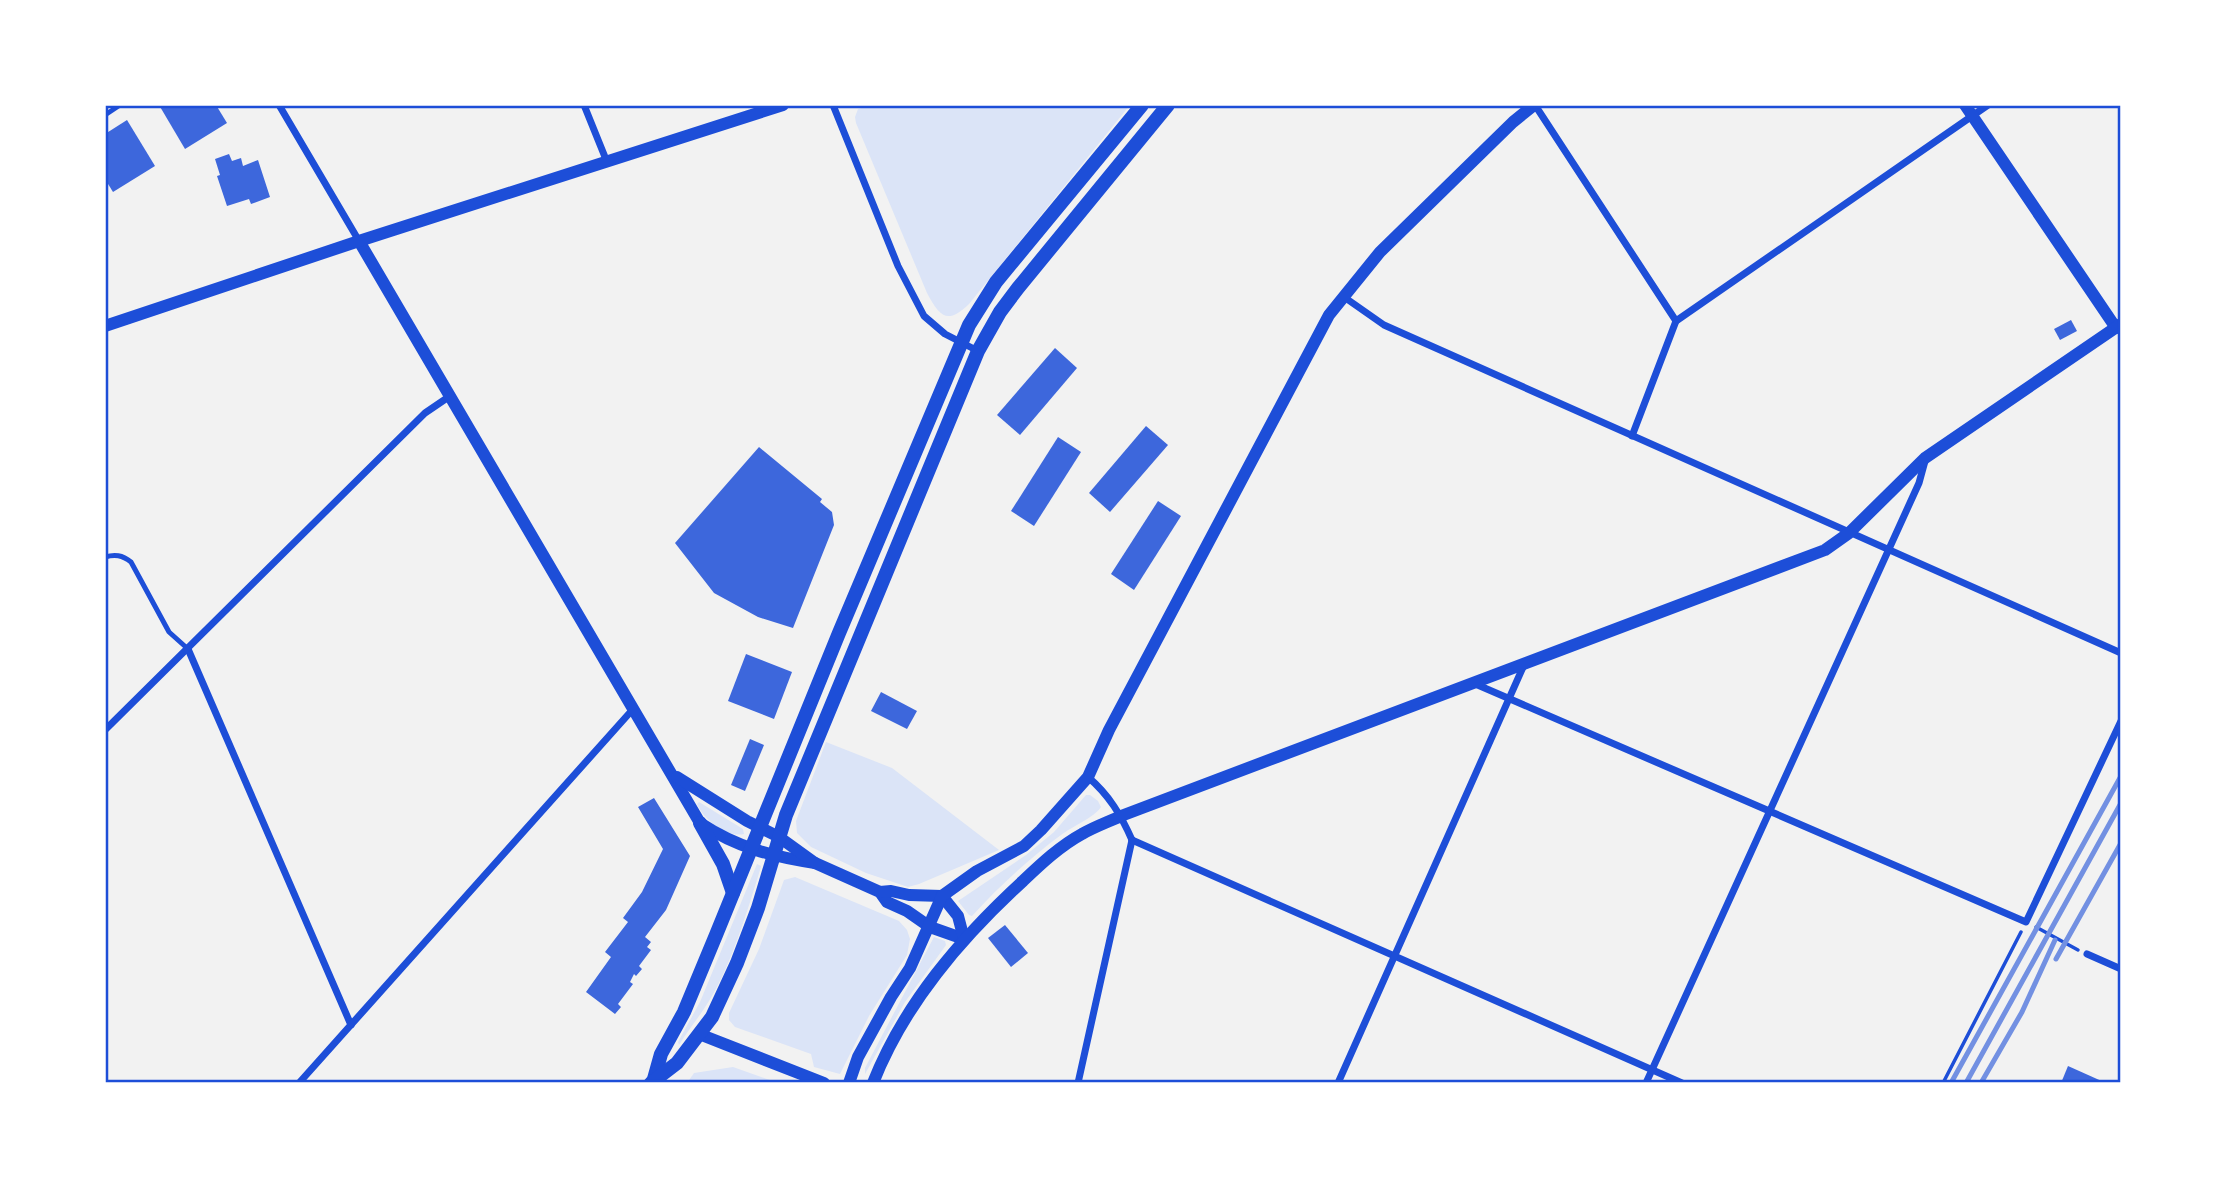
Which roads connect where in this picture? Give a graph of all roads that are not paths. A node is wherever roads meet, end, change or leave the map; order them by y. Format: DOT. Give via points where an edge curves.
graph roads {
  1 [pos="120,105"];
  2 [pos="279,105"];
  3 [pos="584,105"];
  4 [pos="783,105"];
  5 [pos="833,105"];
  6 [pos="1142,105"];
  7 [pos="1168,105"];
  8 [pos="1534,105"];
  9 [pos="1988,105"];
  10 [pos="1968,110"];
  11 [pos="105,115"];
  12 [pos="607,162"];
  13 [pos="359,240"];
  14 [pos="1344,296"];
  15 [pos="1676,321"];
  16 [pos="105,326"];
  17 [pos="2119,329"];
  18 [pos="962,342"];
  19 [pos="978,351"];
  20 [pos="450,396"];
  21 [pos="1632,436"];
  22 [pos="1925,458"];
  23 [pos="1849,533"];
  24 [pos="1888,550"];
  25 [pos="105,557"];
  26 [pos="188,649"];
  27 [pos="2121,653"];
  28 [pos="1524,665"];
  29 [pos="1473,683"];
  30 [pos="1508,698"];
  31 [pos="634,708"];
  32 [pos="2121,722"];
  33 [pos="105,730"];
  34 [pos="673,774"];
  35 [pos="1088,777"];
  36 [pos="1769,812"];
  37 [pos="1121,816"];
  38 [pos="700,823"];
  39 [pos="761,828"];
  40 [pos="779,837"];
  41 [pos="1132,840"];
  42 [pos="752,850"];
  43 [pos="774,857"];
  44 [pos="815,863"];
  45 [pos="880,892"];
  46 [pos="733,893"];
  47 [pos="942,896"];
  48 [pos="930,927"];
  49 [pos="964,939"];
  50 [pos="2087,954"];
  51 [pos="1394,955"];
  52 [pos="2121,969"];
  53 [pos="351,1025"];
  54 [pos="699,1034"];
  55 [pos="1652,1070"];
  56 [pos="653,1081"];
  57 [pos="299,1083"];
  58 [pos="824,1083"];
  59 [pos="849,1083"];
  60 [pos="873,1083"];
  61 [pos="1077,1083"];
  62 [pos="1338,1083"];
  63 [pos="1646,1083"];
  64 [pos="1682,1083"];
  1 -- 11 [label="lane"];
  2 -- 13 [label="street"];
  3 -- 12 [label="street"];
  4 -- 12 [label="street"];
  5 -- 18 [label="street" via="898,266 924,316 935,328"];
  6 -- 18 [label="main road" via="996,282"];
  7 -- 19 [label="main road" via="1018,288"];
  8 -- 14 [label="street" via="1380,253"];
  8 -- 15 [label="street"];
  9 -- 10 [label="street"];
  10 -- 15 [label="street"];
  10 -- 17 [label="street"];
  12 -- 13 [label="street"];
  13 -- 16 [label="street"];
  13 -- 20 [label="street"];
  14 -- 21 [label="street" via="1384,325"];
  14 -- 35 [label="street" via="1315,342"];
  15 -- 21 [label="street"];
  17 -- 22 [label="street"];
  18 -- 19 [label="street"];
  18 -- 39 [label="main road"];
  19 -- 40 [label="main road"];
  20 -- 26 [label="street" via="425,413"];
  20 -- 31 [label="street"];
  21 -- 23 [label="street"];
  22 -- 23 [label="street"];
  22 -- 24 [label="street" via="1919,483"];
  23 -- 24 [label="street"];
  23 -- 28 [label="street" via="1804,559"];
  24 -- 27 [label="street"];
  24 -- 36 [label="street"];
  25 -- 26 [label="lane" via="125,557 131,562 169,632"];
  26 -- 33 [label="street"];
  26 -- 53 [label="street"];
  28 -- 29 [label="street"];
  28 -- 30 [label="street"];
  29 -- 30 [label="street"];
  29 -- 37 [label="street"];
  30 -- 36 [label="street"];
  30 -- 51 [label="street"];
  31 -- 34 [label="street"];
  31 -- 53 [label="street"];
  32 -- 36 [label="street" via="2026,922"];
  34 -- 38 [label="street"];
  34 -- 39 [label="street"];
  35 -- 37 [label="street"];
  35 -- 47 [label="street" via="1024,846 976,871"];
  36 -- 55 [label="street"];
  37 -- 41 [label="street"];
  37 -- 49 [label="street" via="1063,846"];
  38 -- 42 [label="street"];
  38 -- 46 [label="main road"];
  39 -- 40 [label="street"];
  39 -- 42 [label="main road"];
  40 -- 43 [label="main road"];
  40 -- 44 [label="street"];
  41 -- 51 [label="street"];
  41 -- 61 [label="street"];
  42 -- 43 [label="street"];
  42 -- 46 [label="main road"];
  43 -- 44 [label="street"];
  43 -- 54 [label="main road" via="737,963"];
  44 -- 45 [label="street"];
  45 -- 47 [label="street"];
  45 -- 48 [label="street" via="887,902"];
  46 -- 56 [label="main road"];
  47 -- 48 [label="street"];
  47 -- 49 [label="street" via="958,916"];
  48 -- 49 [label="street"];
  48 -- 59 [label="street" via="858,1057"];
  49 -- 60 [label="street" via="896,1035"];
  50 -- 52 [label="street"];
  51 -- 55 [label="street"];
  51 -- 62 [label="street"];
  53 -- 57 [label="street"];
  54 -- 56 [label="main road" via="677,1063"];
  54 -- 58 [label="street"];
  55 -- 63 [label="street"];
  55 -- 64 [label="street"];
}
